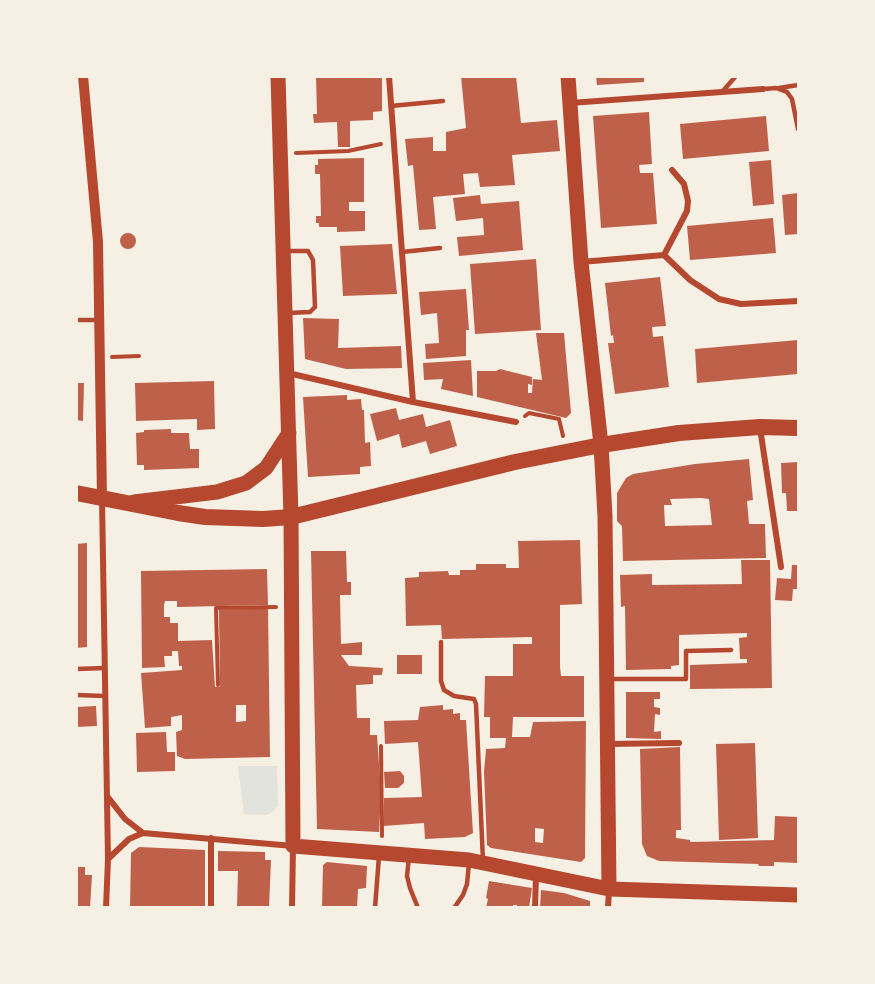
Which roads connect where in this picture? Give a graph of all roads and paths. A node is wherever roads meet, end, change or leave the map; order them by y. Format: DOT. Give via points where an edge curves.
graph roads {
  1 [pos="83,76"];
  2 [pos="278,76"];
  3 [pos="389,76"];
  4 [pos="568,76"];
  5 [pos="736,76"];
  6 [pos="798,85"];
  7 [pos="764,88"];
  8 [pos="776,88"];
  9 [pos="722,92"];
  10 [pos="443,101"];
  11 [pos="569,103"];
  12 [pos="392,106"];
  13 [pos="798,129"];
  14 [pos="394,140"];
  15 [pos="280,154"];
  16 [pos="672,170"];
  17 [pos="440,248"];
  18 [pos="283,250"];
  19 [pos="402,252"];
  20 [pos="664,255"];
  21 [pos="580,262"];
  22 [pos="798,301"];
  23 [pos="285,313"];
  24 [pos="76,320"];
  25 [pos="99,320"];
  26 [pos="139,356"];
  27 [pos="100,357"];
  28 [pos="287,373"];
  29 [pos="413,402"];
  30 [pos="533,414"];
  31 [pos="516,422"];
  32 [pos="760,427"];
  33 [pos="798,428"];
  34 [pos="289,433"];
  35 [pos="601,445"];
  36 [pos="566,452"];
  37 [pos="76,493"];
  38 [pos="102,499"];
  39 [pos="126,503"];
  40 [pos="291,517"];
  41 [pos="781,567"];
  42 [pos="292,607"];
  43 [pos="441,642"];
  44 [pos="732,650"];
  45 [pos="105,668"];
  46 [pos="76,669"];
  47 [pos="607,679"];
  48 [pos="218,685"];
  49 [pos="76,695"];
  50 [pos="105,696"];
  51 [pos="679,743"];
  52 [pos="607,744"];
  53 [pos="381,746"];
  54 [pos="107,795"];
  55 [pos="143,833"];
  56 [pos="211,838"];
  57 [pos="293,846"];
  58 [pos="380,854"];
  59 [pos="409,857"];
  60 [pos="108,860"];
  61 [pos="475,865"];
  62 [pos="502,874"];
  63 [pos="536,877"];
  64 [pos="609,889"];
  65 [pos="798,895"];
  66 [pos="798,902"];
  67 [pos="106,908"];
  68 [pos="211,908"];
  69 [pos="292,908"];
  70 [pos="375,908"];
  71 [pos="418,908"];
  72 [pos="454,908"];
  73 [pos="535,908"];
  74 [pos="608,908"];
  1 -- 25 [label="street" via="98,242"];
  2 -- 15 [label="main road"];
  3 -- 12 [label="street"];
  4 -- 11 [label="main road"];
  5 -- 9 [label="lane"];
  6 -- 8 [label="lane"];
  7 -- 8 [label="lane"];
  7 -- 9 [label="street"];
  8 -- 13 [label="lane" via="792,99"];
  9 -- 11 [label="street"];
  10 -- 12 [label="lane"];
  11 -- 21 [label="main road"];
  12 -- 14 [label="street"];
  14 -- 15 [label="path" via="348,151"];
  14 -- 19 [label="street"];
  15 -- 18 [label="main road"];
  16 -- 20 [label="street" via="684,184 688,201 687,211"];
  17 -- 19 [label="lane"];
  18 -- 23 [label="main road"];
  18 -- 23 [label="lane" via="308,251 313,260 315,307 310,312"];
  19 -- 29 [label="street"];
  20 -- 21 [label="street"];
  20 -- 22 [label="street" via="690,280 719,299 741,304"];
  21 -- 35 [label="main road"];
  23 -- 28 [label="main road"];
  24 -- 25 [label="lane"];
  25 -- 27 [label="street"];
  26 -- 27 [label="path"];
  27 -- 38 [label="street"];
  28 -- 29 [label="street"];
  28 -- 34 [label="main road"];
  29 -- 31 [label="street"];
  30 -- 36 [label="path" via="559,419"];
  32 -- 33 [label="highway"];
  32 -- 35 [label="highway" via="679,433"];
  32 -- 41 [label="street"];
  34 -- 39 [label="main road" via="266,468 246,483 217,492"];
  34 -- 40 [label="main road"];
  35 -- 36 [label="highway"];
  35 -- 47 [label="main road"];
  36 -- 40 [label="highway"];
  37 -- 38 [label="highway"];
  38 -- 39 [label="highway"];
  38 -- 45 [label="street"];
  39 -- 40 [label="highway" via="205,517"];
  40 -- 42 [label="main road"];
  42 -- 48 [label="path" via="216,608"];
  42 -- 57 [label="main road"];
  43 -- 61 [label="lane" via="444,690 474,699 477,704"];
  44 -- 47 [label="lane" via="686,651 686,679"];
  45 -- 46 [label="lane"];
  45 -- 50 [label="street"];
  47 -- 52 [label="main road"];
  49 -- 50 [label="lane"];
  50 -- 54 [label="street"];
  51 -- 52 [label="street"];
  52 -- 64 [label="main road"];
  53 -- 58 [label="path"];
  54 -- 55 [label="street" via="124,819"];
  54 -- 60 [label="street"];
  55 -- 56 [label="street"];
  55 -- 60 [label="street" via="129,839"];
  56 -- 57 [label="street"];
  56 -- 68 [label="street"];
  57 -- 58 [label="main road"];
  57 -- 69 [label="street"];
  58 -- 59 [label="main road"];
  58 -- 70 [label="lane"];
  59 -- 61 [label="main road"];
  59 -- 71 [label="lane" via="407,876"];
  60 -- 67 [label="street"];
  61 -- 63 [label="main road"];
  61 -- 72 [label="lane"];
  62 -- 63 [label="lane"];
  63 -- 64 [label="main road"];
  63 -- 73 [label="street"];
  64 -- 65 [label="main road"];
  64 -- 66 [label="lane" via="636,896"];
  64 -- 74 [label="street"];
}
